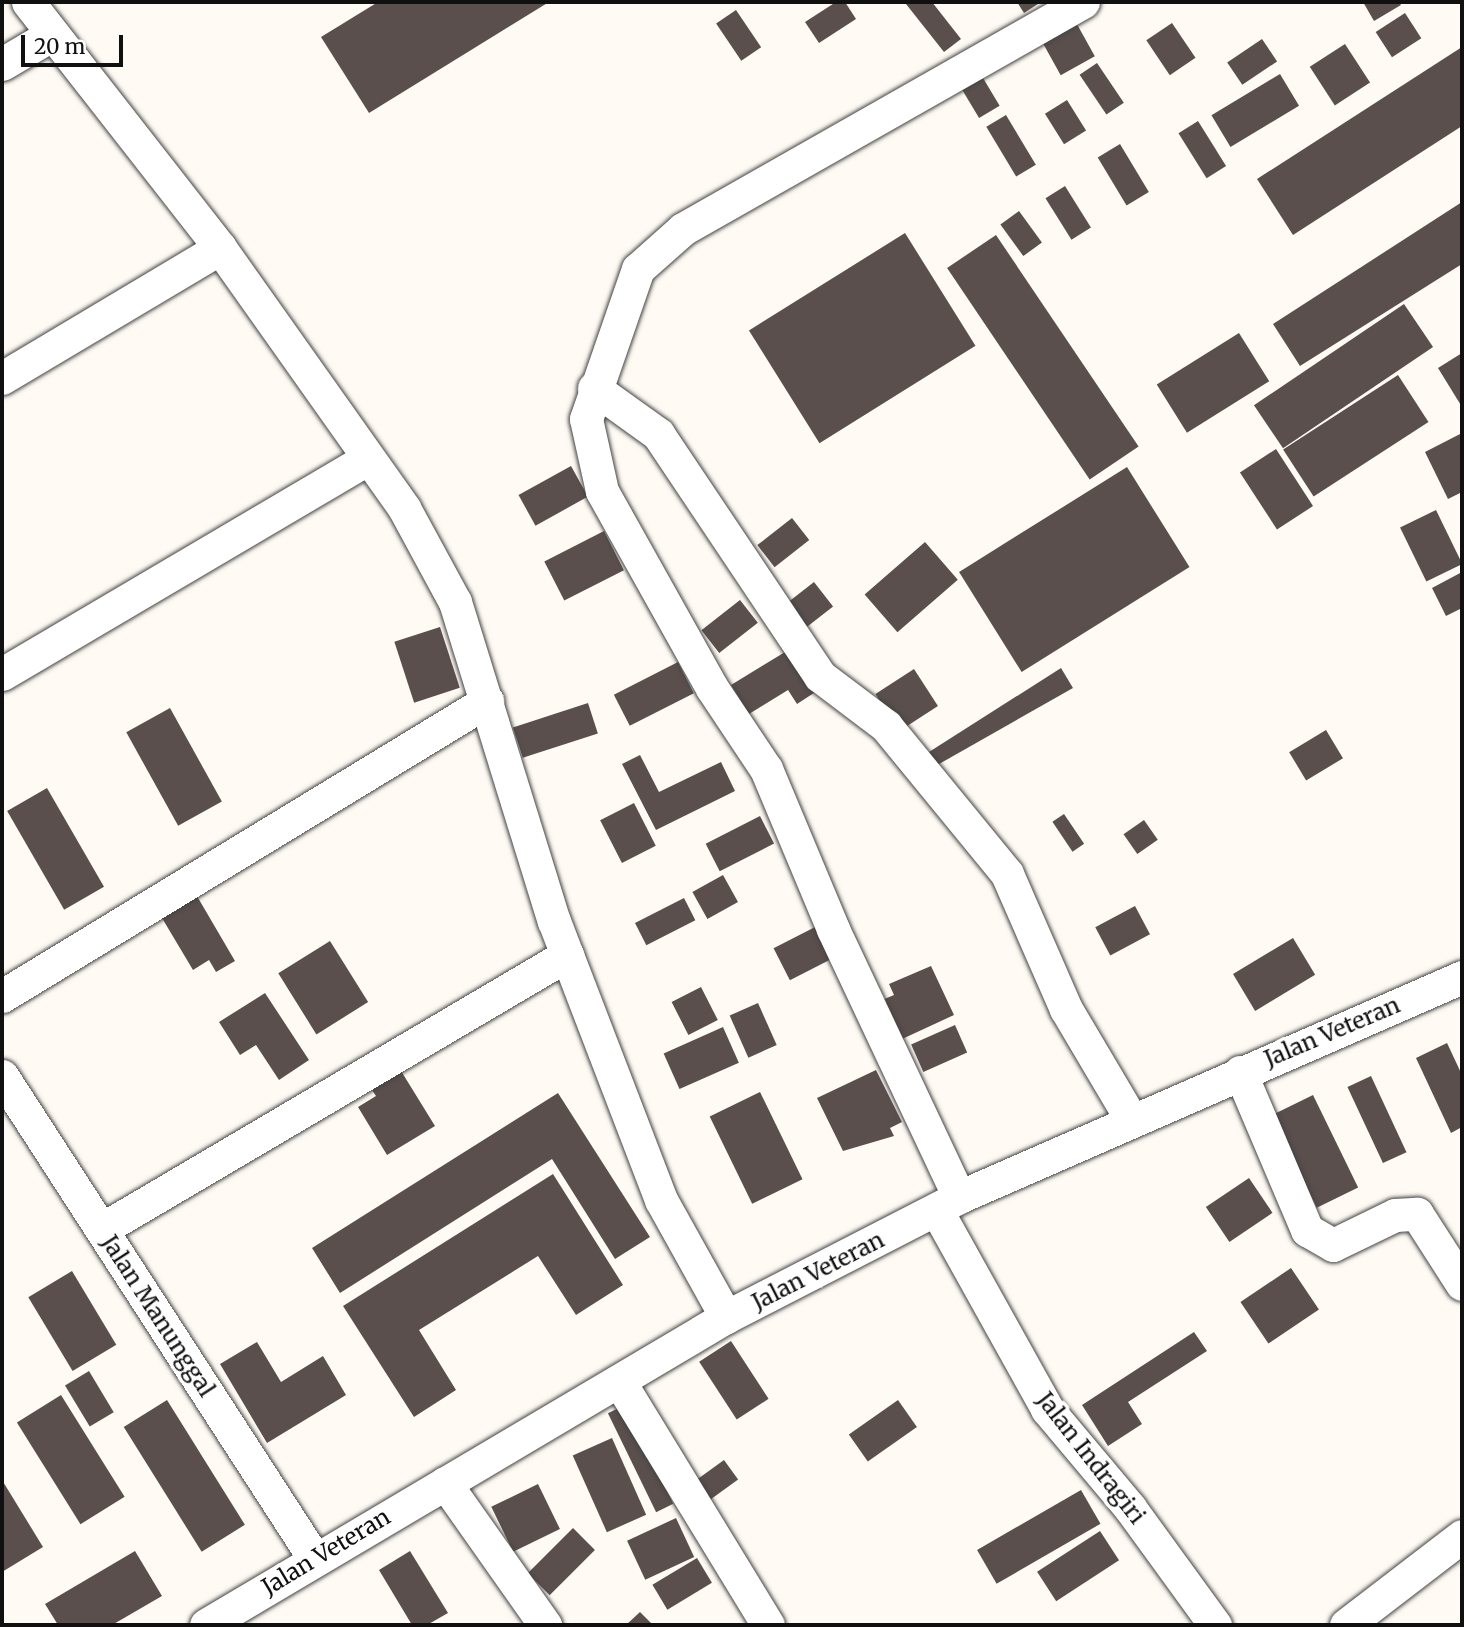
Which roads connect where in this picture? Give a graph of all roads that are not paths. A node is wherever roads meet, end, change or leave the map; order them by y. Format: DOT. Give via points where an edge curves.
graph roads {
  1 [pos="27,2"];
  2 [pos="1083,2"];
  3 [pos="51,35"];
  4 [pos="2,64"];
  5 [pos="220,248"];
  6 [pos="2,378"];
  7 [pos="594,388"];
  8 [pos="367,459"];
  9 [pos="2,674"];
  10 [pos="487,701"];
  11 [pos="567,954"];
  12 [pos="1462,977"];
  13 [pos="2,996"];
  14 [pos="1240,1072"];
  15 [pos="3,1080"];
  16 [pos="1131,1119"];
  17 [pos="948,1204"];
  18 [pos="102,1229"];
  19 [pos="1462,1284"];
  20 [pos="726,1317"];
  21 [pos="619,1381"];
  22 [pos="445,1483"];
  23 [pos="1457,1551"];
  24 [pos="314,1558"];
  25 [pos="541,1624"];
  26 [pos="205,1625"];
  27 [pos="768,1625"];
  28 [pos="1214,1625"];
  29 [pos="1346,1625"];
  1 -- 3 [label="street"];
  2 -- 7 [label="street, Jalan Indragiri" via="683,229 638,269"];
  3 -- 4 [label="street"];
  3 -- 5 [label="street"];
  5 -- 6 [label="street"];
  5 -- 8 [label="street"];
  7 -- 16 [label="street" via="658,434 820,676 886,726 1007,874 1066,1009"];
  7 -- 17 [label="street, Jalan Indragiri" via="586,419 602,491 712,688 766,769"];
  8 -- 9 [label="street"];
  8 -- 10 [label="street" via="404,508 455,602"];
  10 -- 11 [label="street" via="502,764"];
  10 -- 13 [label="street"];
  11 -- 18 [label="street"];
  11 -- 20 [label="street" via="662,1200"];
  12 -- 14 [label="street, Jalan Veteran"];
  14 -- 16 [label="street, Jalan Veteran"];
  14 -- 19 [label="street" via="1307,1230 1334,1245 1395,1216 1417,1214"];
  15 -- 18 [label="street, Jalan Manunggal"];
  16 -- 17 [label="street, Jalan Veteran"];
  17 -- 20 [label="street, Jalan Veteran"];
  17 -- 28 [label="street, Jalan Indragiri" via="1047,1409 1130,1508"];
  18 -- 24 [label="street, Jalan Manunggal"];
  20 -- 21 [label="street, Jalan Veteran"];
  21 -- 22 [label="street, Jalan Veteran"];
  21 -- 27 [label="street"];
  22 -- 24 [label="street, Jalan Veteran"];
  22 -- 25 [label="street"];
  23 -- 29 [label="street"];
  24 -- 26 [label="street, Jalan Veteran"];
}
